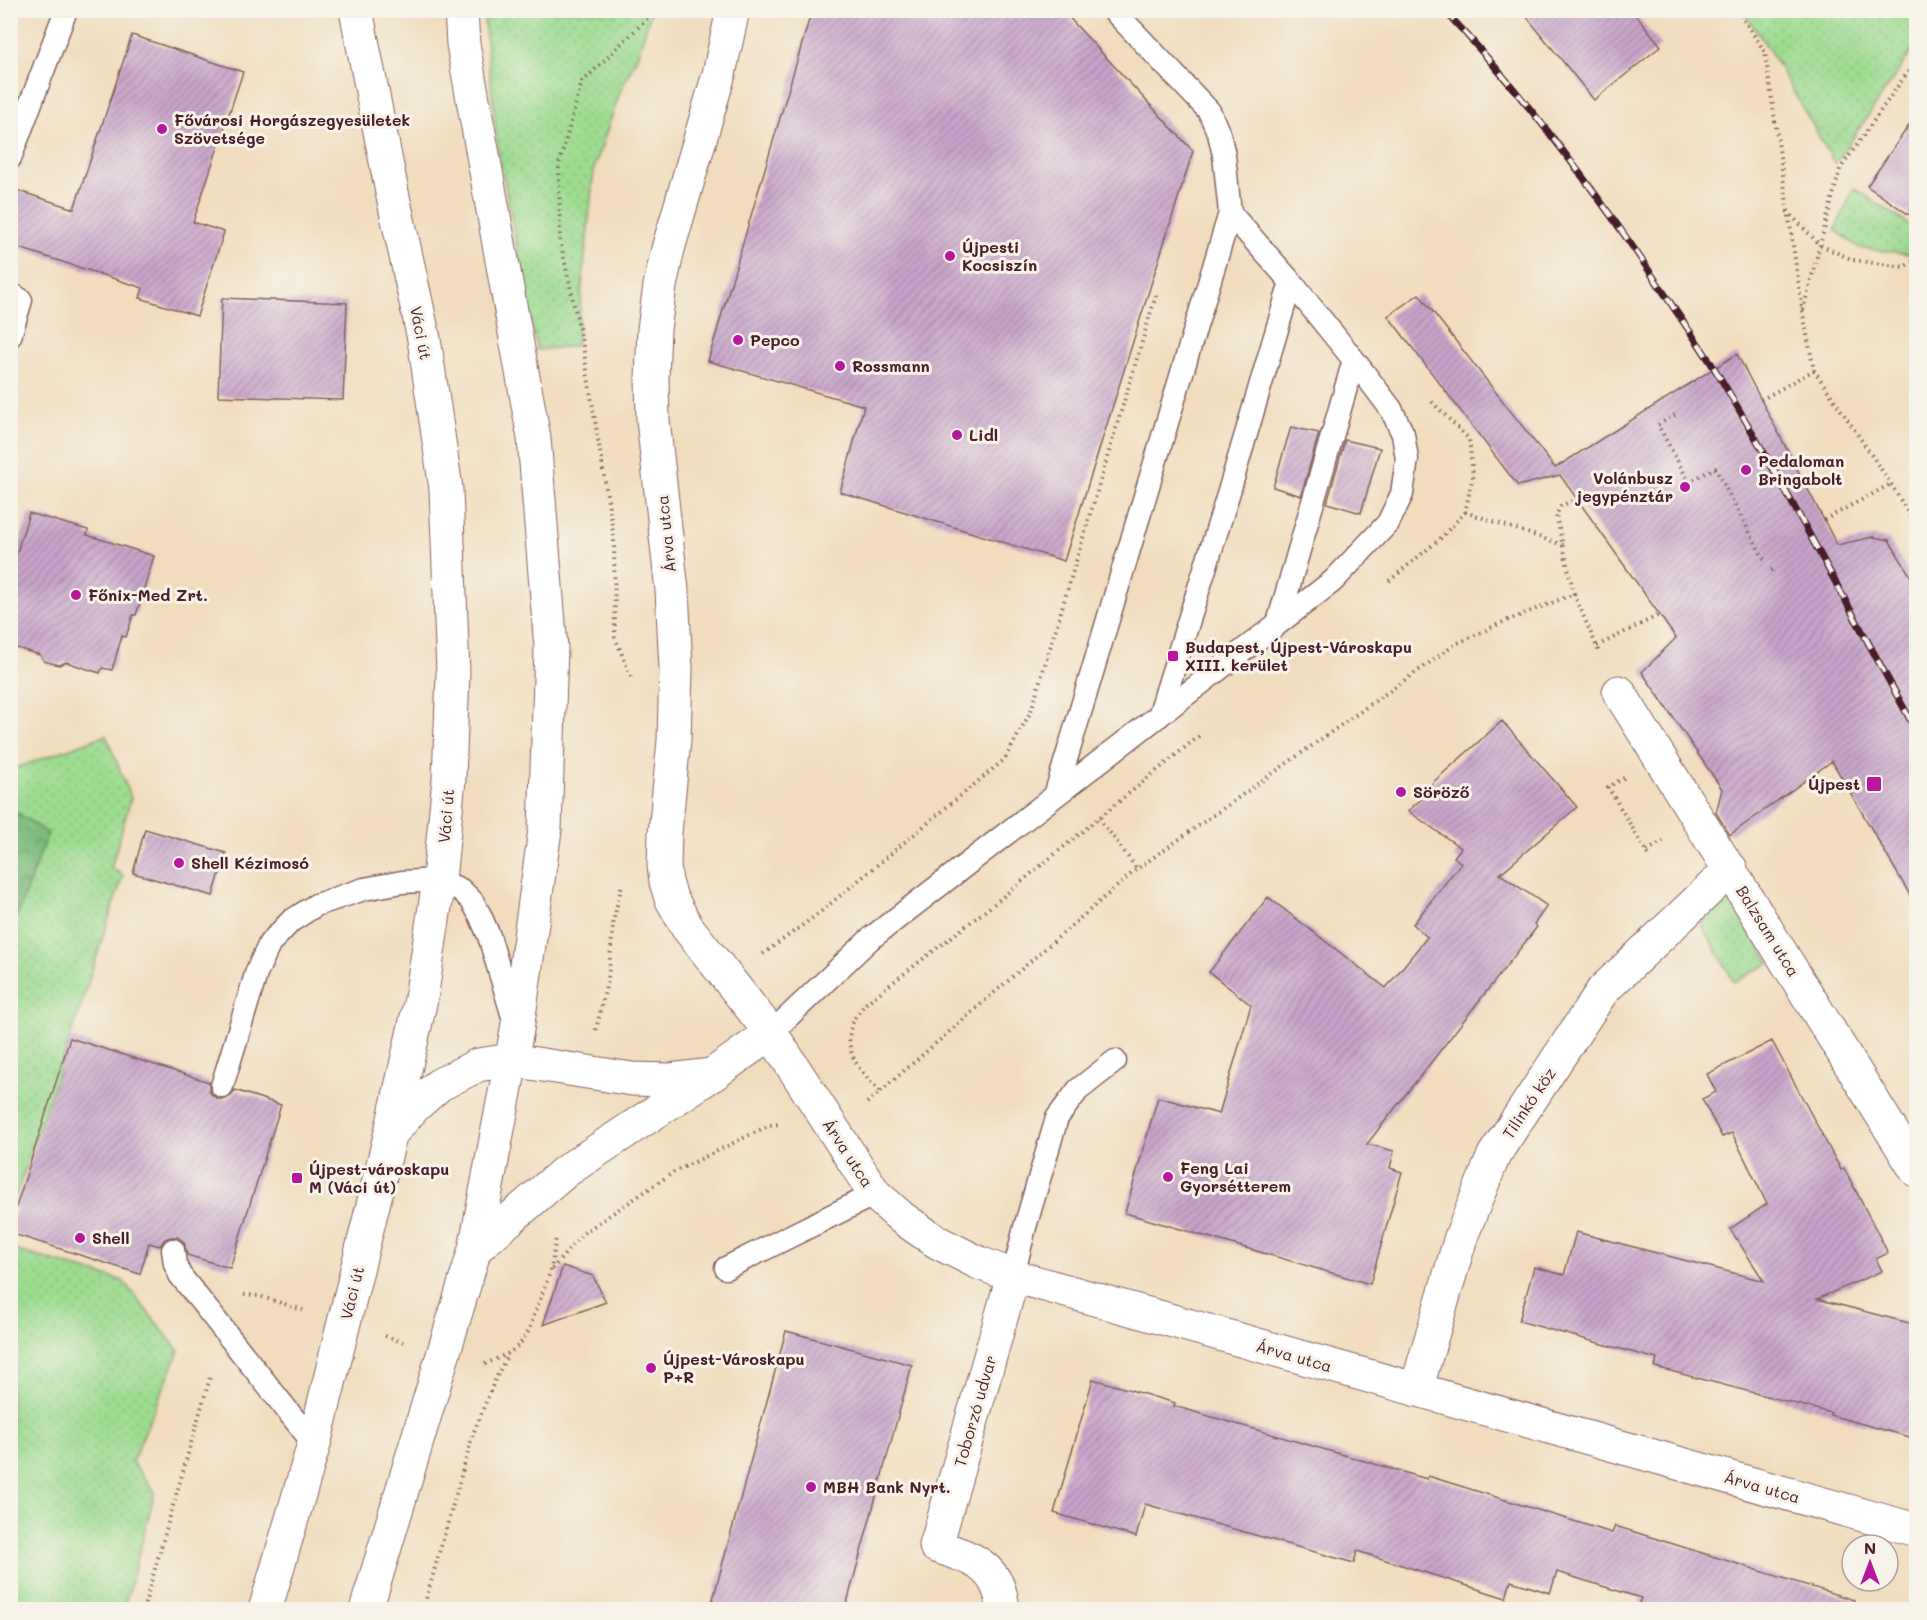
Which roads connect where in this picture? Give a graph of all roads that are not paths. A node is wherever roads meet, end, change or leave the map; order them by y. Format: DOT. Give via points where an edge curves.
graph roads {
  1 [pos="66,10"];
  2 [pos="356,10"];
  3 [pos="461,10"];
  4 [pos="732,10"];
  5 [pos="1113,10"];
  6 [pos="10,158"];
  7 [pos="1230,213"];
  8 [pos="1291,282"];
  9 [pos="10,293"];
  10 [pos="10,336"];
  11 [pos="1354,360"];
  12 [pos="1278,623"];
  13 [pos="1619,692"];
  14 [pos="1159,716"];
  15 [pos="1055,796"];
  16 [pos="1731,869"];
  17 [pos="440,880"];
  18 [pos="771,1033"];
  19 [pos="514,1045"];
  20 [pos="1115,1061"];
  21 [pos="711,1075"];
  22 [pos="222,1086"];
  23 [pos="391,1132"];
  24 [pos="1917,1170"];
  25 [pos="875,1194"];
  26 [pos="475,1249"];
  27 [pos="173,1250"];
  28 [pos="726,1268"];
  29 [pos="1013,1276"];
  30 [pos="1416,1390"];
  31 [pos="315,1444"];
  32 [pos="1917,1530"];
  33 [pos="265,1610"];
  34 [pos="366,1610"];
  35 [pos="1003,1610"];
  1 -- 6 [label="lane"];
  2 -- 17 [label="street, Váci út" via="424,339 446,489 453,673"];
  3 -- 19 [label="street" via="463,44 534,438 551,648 544,830"];
  4 -- 18 [label="street, Árva utca" via="719,74 668,249 654,329 653,420 672,590 676,668 664,864 677,913"];
  5 -- 7 [label="lane" via="1209,111 1224,155"];
  7 -- 8 [label="lane"];
  7 -- 15 [label="lane"];
  8 -- 11 [label="lane"];
  8 -- 14 [label="lane"];
  9 -- 10 [label="lane" via="21,300"];
  11 -- 12 [label="lane"];
  11 -- 12 [label="lane" via="1391,409 1403,434 1407,459 1402,494 1388,523 1333,581"];
  12 -- 14 [label="lane"];
  13 -- 16 [label="street, Balzsam utca"];
  14 -- 15 [label="lane"];
  15 -- 18 [label="lane" via="870,939"];
  16 -- 24 [label="street, Balzsam utca"];
  16 -- 30 [label="street, Tilinkó köz" via="1604,990 1494,1155 1461,1237"];
  17 -- 19 [label="lane" via="461,890 480,915 489,936"];
  17 -- 22 [label="lane" via="364,889 316,905 291,921 270,943 257,971"];
  17 -- 23 [label="street, Váci út" via="421,999"];
  18 -- 21 [label="street"];
  18 -- 25 [label="street, Árva utca"];
  19 -- 21 [label="street" via="587,1072 632,1079"];
  19 -- 23 [label="street" via="440,1085"];
  19 -- 26 [label="street"];
  20 -- 29 [label="lane" via="1078,1090 1057,1118"];
  21 -- 26 [label="street" via="566,1171"];
  23 -- 31 [label="street, Váci út"];
  25 -- 28 [label="lane"];
  25 -- 29 [label="street, Árva utca" via="937,1242"];
  26 -- 34 [label="street"];
  27 -- 31 [label="lane" via="180,1275"];
  29 -- 30 [label="street, Árva utca"];
  29 -- 35 [label="street, Toborzó udvar" via="936,1546 981,1564 996,1583"];
  30 -- 32 [label="street, Árva utca"];
  31 -- 33 [label="street, Váci út"];
}
